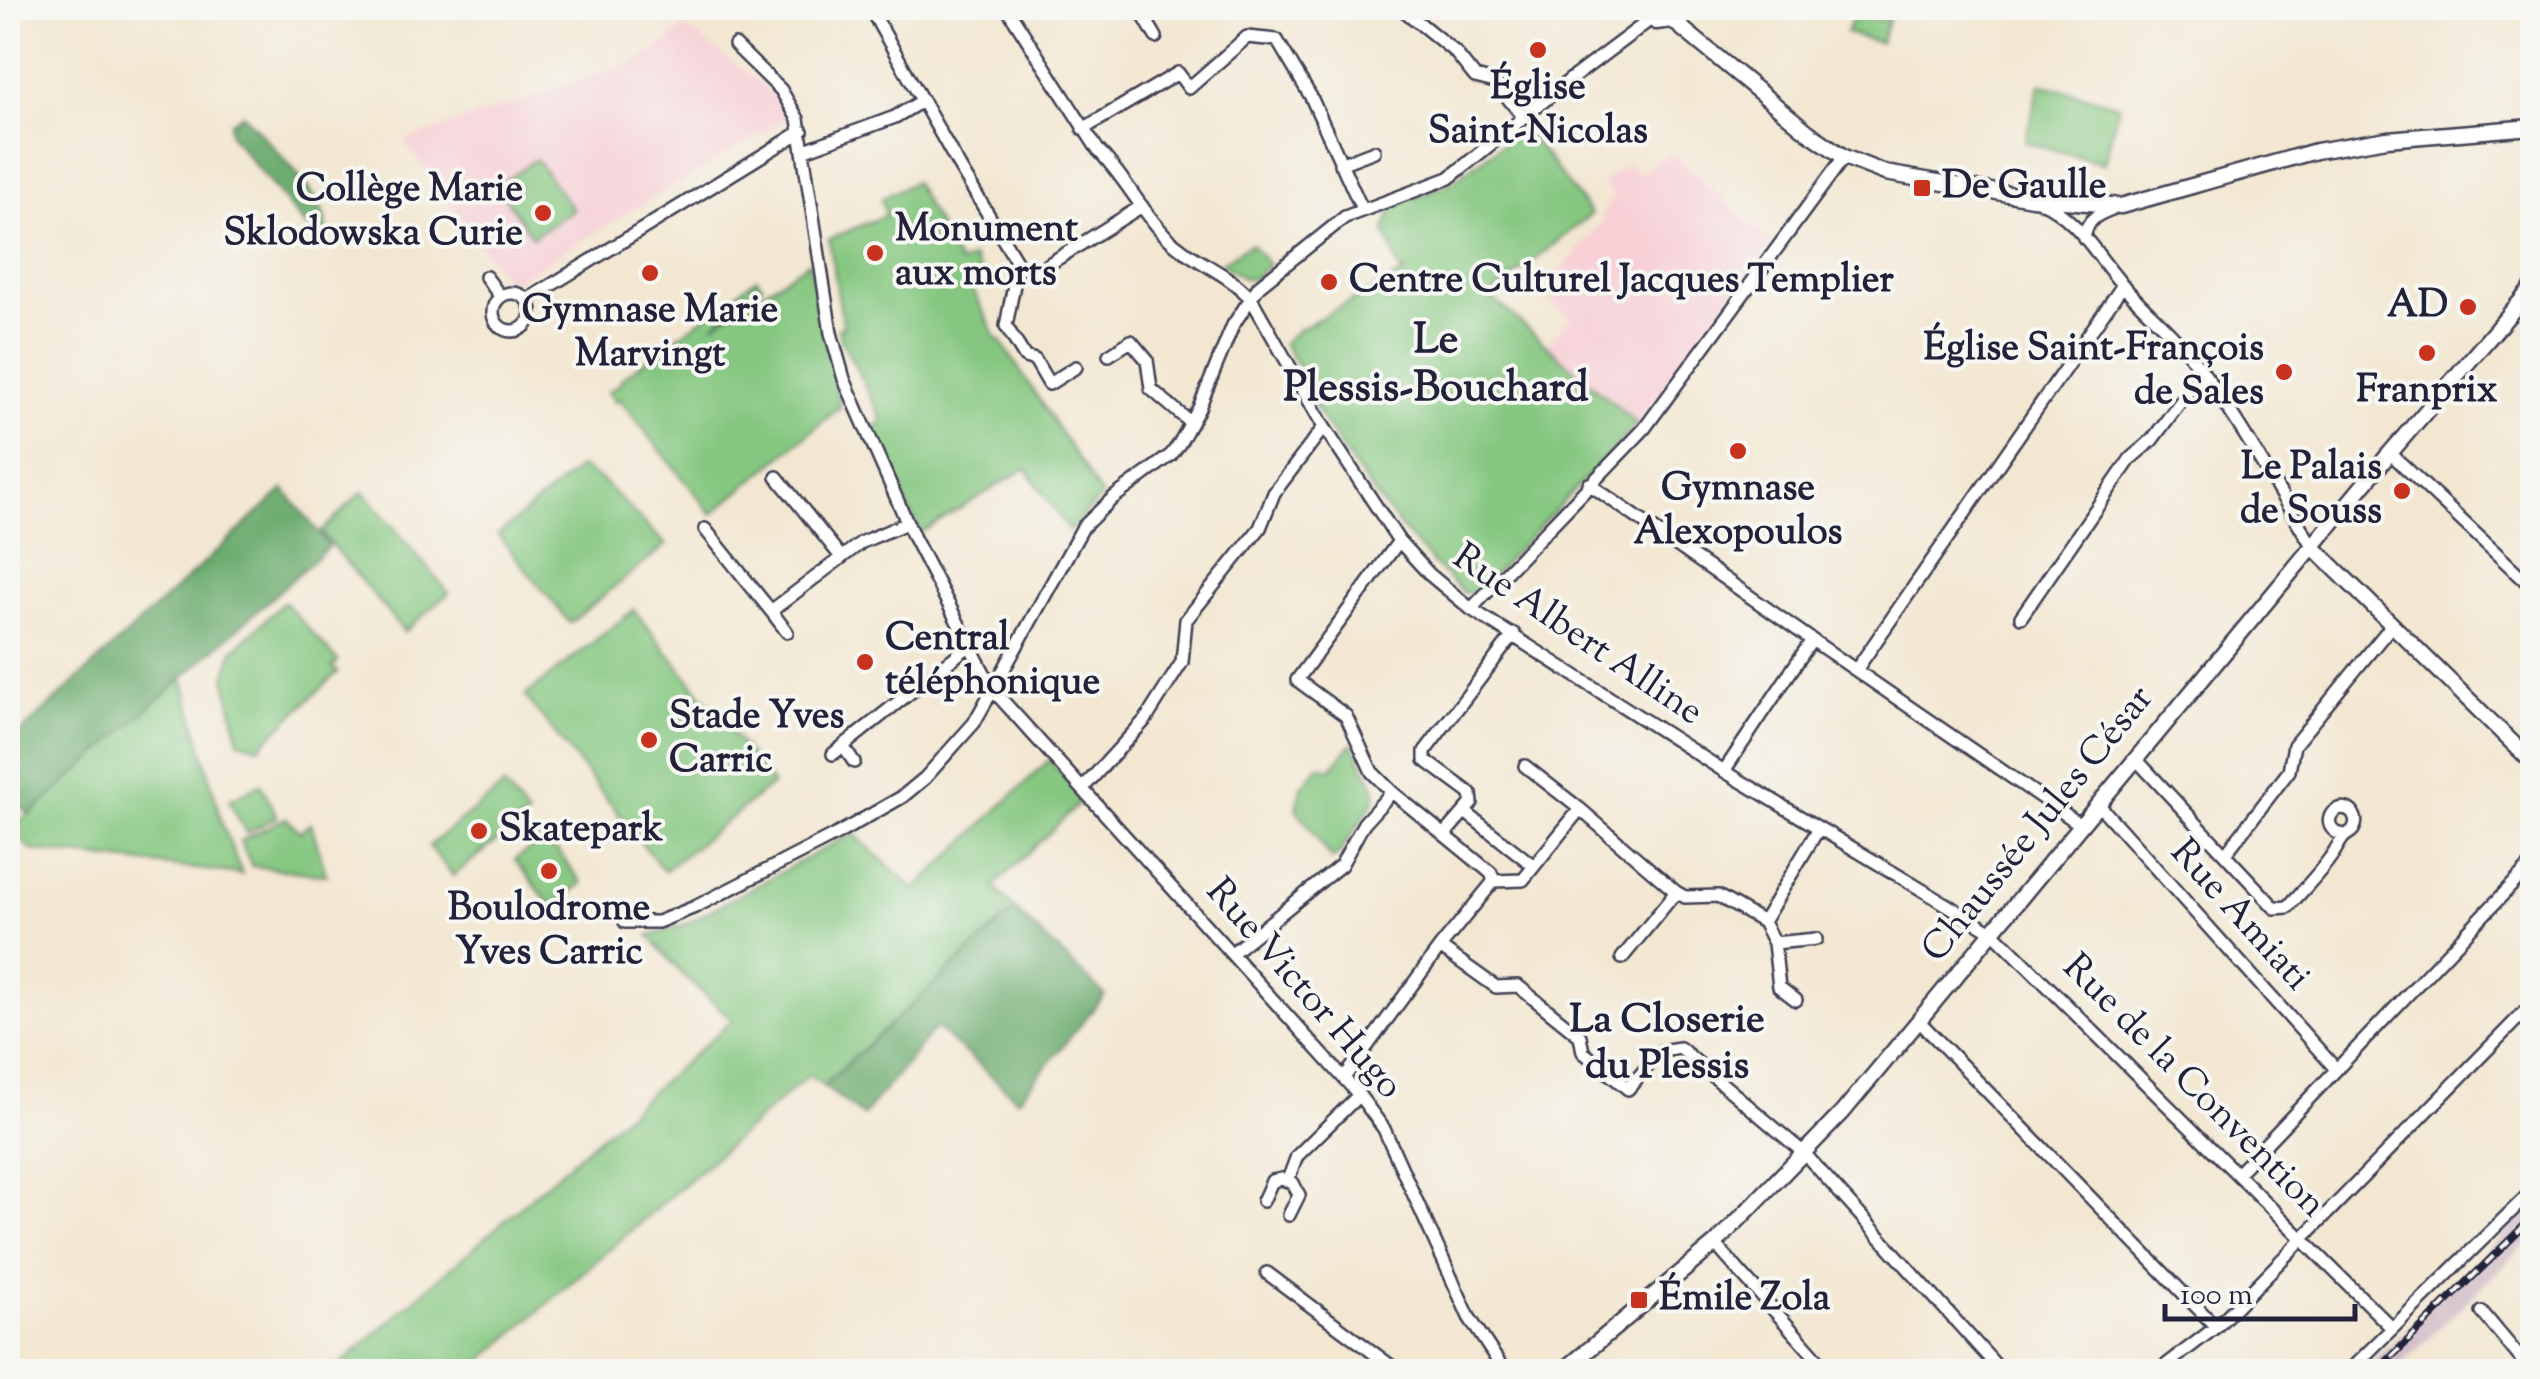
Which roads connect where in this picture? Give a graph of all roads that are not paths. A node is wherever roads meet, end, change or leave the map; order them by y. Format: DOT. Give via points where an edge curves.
graph roads {
  1 [pos="870,8"];
  2 [pos="1007,8"];
  3 [pos="1139,8"];
  4 [pos="1401,8"];
  5 [pos="1649,13"];
  6 [pos="1674,14"];
  7 [pos="1156,36"];
  8 [pos="734,45"];
  9 [pos="922,100"];
  10 [pos="1524,118"];
  11 [pos="2532,126"];
  12 [pos="1083,129"];
  13 [pos="802,131"];
  14 [pos="805,150"];
  15 [pos="1374,151"];
  16 [pos="1844,157"];
  17 [pos="1340,164"];
  18 [pos="2032,198"];
  19 [pos="1142,206"];
  20 [pos="2121,206"];
  21 [pos="1362,208"];
  22 [pos="2084,238"];
  23 [pos="1018,264"];
  24 [pos="486,277"];
  25 [pos="2123,286"];
  26 [pos="2532,288"];
  27 [pos="500,296"];
  28 [pos="527,300"];
  29 [pos="1252,300"];
  30 [pos="1108,355"];
  31 [pos="1076,367"];
  32 [pos="2202,374"];
  33 [pos="1191,422"];
  34 [pos="1324,428"];
  35 [pos="2390,453"];
  36 [pos="777,476"];
  37 [pos="1589,484"];
  38 [pos="907,522"];
  39 [pos="704,530"];
  40 [pos="1399,542"];
  41 [pos="2312,546"];
  42 [pos="841,557"];
  43 [pos="2532,587"];
  44 [pos="1471,610"];
  45 [pos="771,611"];
  46 [pos="2021,617"];
  47 [pos="2392,625"];
  48 [pos="787,632"];
  49 [pos="1514,634"];
  50 [pos="1812,640"];
  51 [pos="970,645"];
  52 [pos="1856,670"];
  53 [pos="994,690"];
  54 [pos="2532,739"];
  55 [pos="2521,750"];
  56 [pos="2135,758"];
  57 [pos="854,762"];
  58 [pos="2532,762"];
  59 [pos="1525,766"];
  60 [pos="1724,771"];
  61 [pos="1083,788"];
  62 [pos="1392,792"];
  63 [pos="2098,804"];
  64 [pos="1580,809"];
  65 [pos="1466,812"];
  66 [pos="2081,826"];
  67 [pos="1819,828"];
  68 [pos="1445,834"];
  69 [pos="2344,835"];
  70 [pos="2226,852"];
  71 [pos="2532,864"];
  72 [pos="1534,866"];
  73 [pos="1493,877"];
  74 [pos="1676,892"];
  75 [pos="625,922"];
  76 [pos="1763,922"];
  77 [pos="1994,932"];
  78 [pos="1816,939"];
  79 [pos="1774,943"];
  80 [pos="1440,947"];
  81 [pos="1232,953"];
  82 [pos="1622,958"];
  83 [pos="1796,1000"];
  84 [pos="2532,1004"];
  85 [pos="1920,1022"];
  86 [pos="2335,1068"];
  87 [pos="1344,1078"];
  88 [pos="1359,1096"];
  89 [pos="1804,1153"];
  90 [pos="2238,1173"];
  91 [pos="1288,1180"];
  92 [pos="2532,1191"];
  93 [pos="1264,1201"];
  94 [pos="1289,1215"];
  95 [pos="2304,1239"];
  96 [pos="1714,1244"];
  97 [pos="1267,1273"];
  98 [pos="2482,1312"];
  99 [pos="2216,1327"];
  100 [pos="2392,1328"];
  101 [pos="1399,1372"];
  102 [pos="1506,1372"];
  103 [pos="1562,1372"];
  104 [pos="1829,1372"];
  105 [pos="2002,1372"];
  106 [pos="2158,1372"];
  107 [pos="2348,1372"];
  108 [pos="2532,1372"];
  1 -- 9 [label="street"];
  2 -- 12 [label="street, Rue Albert Alline"];
  3 -- 7 [label="street"];
  4 -- 10 [label="street" via="1475,77 1495,82"];
  5 -- 6 [label="street" via="1661,24"];
  5 -- 10 [label="street"];
  6 -- 16 [label="street"];
  8 -- 13 [label="street, Rue Victor Hugo" via="781,90"];
  9 -- 14 [label="street" via="895,117"];
  9 -- 23 [label="street"];
  10 -- 21 [label="street" via="1449,178"];
  11 -- 20 [label="street" via="2316,152"];
  12 -- 17 [label="street" via="1178,74 1189,88 1246,37 1268,36 1277,40 1311,97"];
  12 -- 19 [label="street, Rue Albert Alline"];
  13 -- 14 [label="street, Rue Victor Hugo"];
  13 -- 28 [label="street"];
  14 -- 38 [label="street, Rue Victor Hugo" via="833,341"];
  15 -- 17 [label="street"];
  16 -- 18 [label="street" via="1885,173"];
  16 -- 37 [label="street" via="1644,429"];
  17 -- 21 [label="street"];
  18 -- 20 [label="street"];
  18 -- 22 [label="street" via="2061,211"];
  19 -- 23 [label="street" via="1033,274"];
  19 -- 29 [label="street, Rue Albert Alline" via="1180,248"];
  20 -- 22 [label="street" via="2097,214"];
  21 -- 29 [label="street" via="1275,270"];
  22 -- 25 [label="street"];
  23 -- 31 [label="street" via="1006,326 1049,384"];
  24 -- 27 [label="street"];
  25 -- 32 [label="street"];
  25 -- 52 [label="street"];
  26 -- 35 [label="street, Chaussée Jules César"];
  27 -- 28 [label="street"];
  27 -- 28 [label="street" via="496,323 515,332 527,323"];
  29 -- 33 [label="street" via="1233,325"];
  29 -- 34 [label="street, Rue Albert Alline"];
  30 -- 33 [label="street" via="1131,342 1146,360 1151,389"];
  32 -- 41 [label="street"];
  32 -- 46 [label="street" via="2131,458"];
  33 -- 53 [label="street" via="1171,456 1083,527"];
  34 -- 40 [label="street, Rue Albert Alline"];
  34 -- 61 [label="street" via="1274,493 1260,528 1186,620 1182,662 1146,720"];
  35 -- 41 [label="street, Chaussée Jules César"];
  35 -- 43 [label="street"];
  36 -- 42 [label="street"];
  37 -- 44 [label="street"];
  37 -- 50 [label="street"];
  38 -- 42 [label="street"];
  38 -- 51 [label="street, Rue Victor Hugo"];
  39 -- 45 [label="street"];
  40 -- 44 [label="street, Rue Albert Alline"];
  40 -- 62 [label="street" via="1297,680 1346,716 1372,772"];
  41 -- 47 [label="street"];
  41 -- 56 [label="street, Chaussée Jules César"];
  42 -- 45 [label="street"];
  44 -- 49 [label="street, Rue Albert Alline"];
  45 -- 48 [label="street"];
  47 -- 55 [label="street"];
  47 -- 70 [label="street" via="2294,746 2289,771"];
  49 -- 60 [label="street, Rue Albert Alline"];
  49 -- 65 [label="street" via="1423,756 1471,794"];
  50 -- 52 [label="street"];
  50 -- 60 [label="street"];
  51 -- 53 [label="street, Rue Victor Hugo"];
  51 -- 57 [label="street" via="838,750"];
  52 -- 66 [label="street"];
  53 -- 61 [label="street, Rue Victor Hugo"];
  53 -- 75 [label="street" via="974,723 902,797 658,922"];
  54 -- 55 [label="street"];
  55 -- 58 [label="street"];
  56 -- 63 [label="street, Chaussée Jules César"];
  56 -- 70 [label="street"];
  59 -- 64 [label="street"];
  60 -- 67 [label="street, Rue Albert Alline"];
  61 -- 81 [label="street, Rue Victor Hugo"];
  62 -- 68 [label="street"];
  62 -- 81 [label="street" via="1340,865"];
  63 -- 66 [label="street, Chaussée Jules César"];
  63 -- 86 [label="street, Rue Amiati"];
  64 -- 72 [label="street"];
  64 -- 74 [label="street"];
  65 -- 68 [label="street"];
  65 -- 72 [label="street"];
  66 -- 77 [label="street, Chaussée Jules César"];
  67 -- 76 [label="street"];
  67 -- 77 [label="street, Rue Albert Alline"];
  68 -- 73 [label="street"];
  69 -- 70 [label="street" via="2288,907 2275,908"];
  71 -- 86 [label="street"];
  72 -- 73 [label="street" via="1523,880"];
  73 -- 80 [label="street"];
  74 -- 76 [label="street" via="1718,896"];
  74 -- 82 [label="street"];
  76 -- 79 [label="street"];
  77 -- 85 [label="street, Chaussée Jules César"];
  77 -- 90 [label="street, Rue de la Convention"];
  78 -- 79 [label="street"];
  79 -- 83 [label="street" via="1779,986"];
  80 -- 87 [label="street"];
  80 -- 89 [label="street" via="1496,987 1518,986 1580,1036 1583,1052 1628,1089 1661,1051 1680,1048"];
  81 -- 87 [label="street, Rue Victor Hugo"];
  84 -- 95 [label="street"];
  85 -- 89 [label="street, Chaussée Jules César"];
  85 -- 99 [label="street"];
  86 -- 90 [label="street"];
  87 -- 88 [label="street, Rue Victor Hugo"];
  88 -- 91 [label="street" via="1297,1156"];
  88 -- 102 [label="street, Rue Victor Hugo" via="1390,1140 1469,1318"];
  89 -- 96 [label="street, Chaussée Jules César"];
  89 -- 105 [label="street"];
  90 -- 95 [label="street, Rue de la Convention"];
  91 -- 93 [label="street" via="1272,1181"];
  91 -- 94 [label="street" via="1299,1195"];
  92 -- 100 [label="street"];
  95 -- 99 [label="street"];
  95 -- 100 [label="street, Rue de la Convention"];
  96 -- 103 [label="street, Chaussée Jules César"];
  96 -- 104 [label="street"];
  97 -- 101 [label="street"];
  98 -- 108 [label="street"];
  99 -- 106 [label="street"];
  100 -- 107 [label="street"];
}
